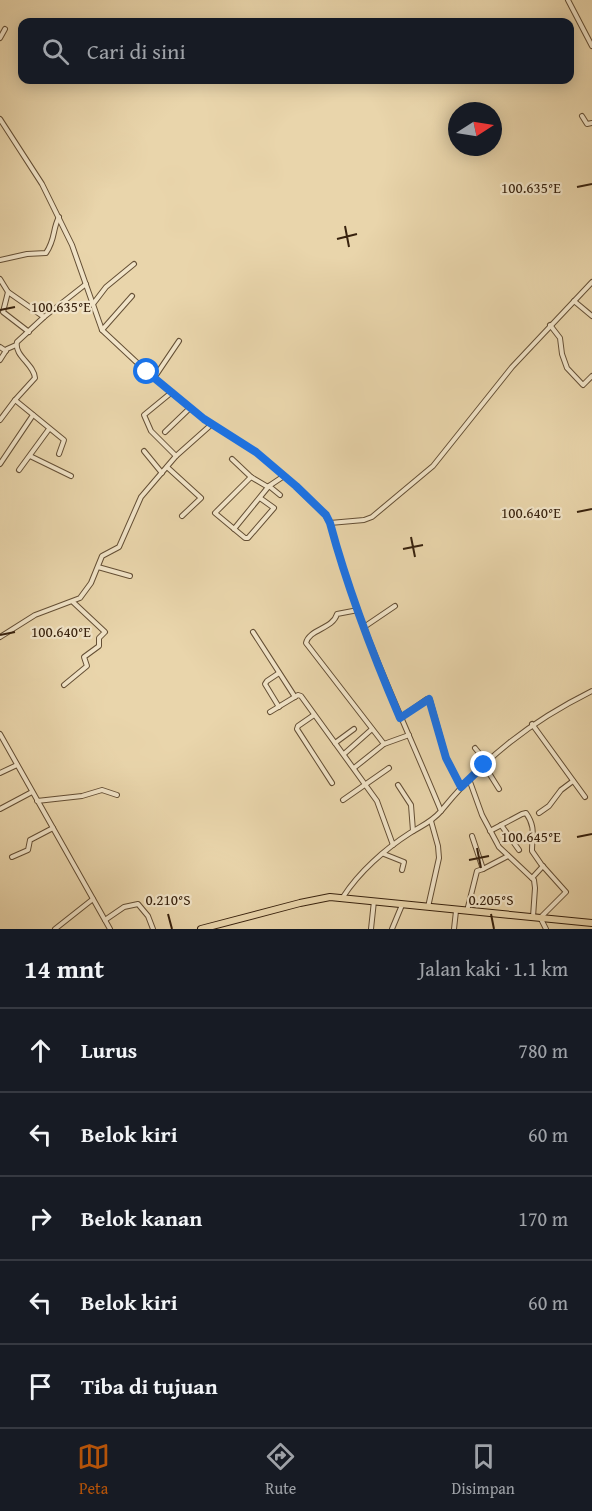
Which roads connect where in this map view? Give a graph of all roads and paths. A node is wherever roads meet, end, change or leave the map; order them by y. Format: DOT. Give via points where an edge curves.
graph roads {
  1 [pos="568,0"];
  2 [pos="5,29"];
  3 [pos="0,38"];
  4 [pos="592,46"];
  5 [pos="582,116"];
  6 [pos="0,119"];
  7 [pos="592,123"];
  8 [pos="59,217"];
  9 [pos="0,260"];
  10 [pos="134,264"];
  11 [pos="0,279"];
  12 [pos="592,282"];
  13 [pos="86,284"];
  14 [pos="8,291"];
  15 [pos="132,296"];
  16 [pos="574,301"];
  17 [pos="93,305"];
  18 [pos="44,316"];
  19 [pos="592,316"];
  20 [pos="550,325"];
  21 [pos="102,330"];
  22 [pos="29,332"];
  23 [pos="178,341"];
  24 [pos="16,345"];
  25 [pos="0,347"];
  26 [pos="6,351"];
  27 [pos="0,360"];
  28 [pos="592,376"];
  29 [pos="154,378"];
  30 [pos="172,392"];
  31 [pos="15,400"];
  32 [pos="190,408"];
  33 [pos="33,415"];
  34 [pos="0,420"];
  35 [pos="212,424"];
  36 [pos="49,429"];
  37 [pos="165,432"];
  38 [pos="144,451"];
  39 [pos="59,454"];
  40 [pos="30,456"];
  41 [pos="176,456"];
  42 [pos="232,459"];
  43 [pos="0,464"];
  44 [pos="167,467"];
  45 [pos="19,470"];
  46 [pos="162,472"];
  47 [pos="70,476"];
  48 [pos="284,476"];
  49 [pos="251,477"];
  50 [pos="269,487"];
  51 [pos="280,495"];
  52 [pos="260,498"];
  53 [pos="182,516"];
  54 [pos="330,523"];
  55 [pos="234,529"];
  56 [pos="98,567"];
  57 [pos="130,576"];
  58 [pos="73,602"];
  59 [pos="394,606"];
  60 [pos="358,610"];
  61 [pos="364,627"];
  62 [pos="253,633"];
  63 [pos="0,638"];
  64 [pos="279,674"];
  65 [pos="64,685"];
  66 [pos="592,691"];
  67 [pos="295,697"];
  68 [pos="279,707"];
  69 [pos="270,712"];
  70 [pos="314,715"];
  71 [pos="400,718"];
  72 [pos="532,724"];
  73 [pos="354,729"];
  74 [pos="372,729"];
  75 [pos="0,734"];
  76 [pos="409,735"];
  77 [pos="335,743"];
  78 [pos="384,744"];
  79 [pos="475,748"];
  80 [pos="344,754"];
  81 [pos="485,764"];
  82 [pos="17,765"];
  83 [pos="354,768"];
  84 [pos="389,768"];
  85 [pos="0,773"];
  86 [pos="470,779"];
  87 [pos="573,781"];
  88 [pos="332,783"];
  89 [pos="366,784"];
  90 [pos="398,785"];
  91 [pos="461,787"];
  92 [pos="499,789"];
  93 [pos="32,792"];
  94 [pos="117,795"];
  95 [pos="585,797"];
  96 [pos="343,800"];
  97 [pos="38,801"];
  98 [pos="0,809"];
  99 [pos="441,811"];
  100 [pos="539,813"];
  101 [pos="431,821"];
  102 [pos="501,825"];
  103 [pos="53,828"];
  104 [pos="413,831"];
  105 [pos="490,831"];
  106 [pos="472,836"];
  107 [pos="393,845"];
  108 [pos="519,850"];
  109 [pos="384,854"];
  110 [pos="508,856"];
  111 [pos="12,857"];
  112 [pos="543,866"];
  113 [pos="483,869"];
  114 [pos="402,870"];
  115 [pos="532,878"];
  116 [pos="343,897"];
  117 [pos="93,899"];
  118 [pos="374,901"];
  119 [pos="402,905"];
  120 [pos="428,908"];
  121 [pos="456,911"];
  122 [pos="467,912"];
  123 [pos="538,918"];
  124 [pos="105,920"];
  125 [pos="592,923"];
  126 [pos="579,925"];
  127 [pos="205,928"];
  128 [pos="55,929"];
  129 [pos="110,929"];
  130 [pos="153,929"];
  131 [pos="371,929"];
  132 [pos="392,929"];
  133 [pos="454,929"];
  134 [pos="546,929"];
  1 -- 4 [label="street"];
  2 -- 3 [label="street"];
  5 -- 7 [label="street" via="587,124"];
  6 -- 8 [label="street"];
  8 -- 9 [label="street" via="54,240 46,253"];
  8 -- 13 [label="street"];
  10 -- 17 [label="street" via="106,287"];
  11 -- 14 [label="street"];
  12 -- 16 [label="street"];
  13 -- 17 [label="street"];
  13 -- 18 [label="street"];
  14 -- 18 [label="street"];
  14 -- 22 [label="street" via="3,312"];
  15 -- 21 [label="street"];
  16 -- 19 [label="street"];
  16 -- 20 [label="street"];
  17 -- 21 [label="street"];
  18 -- 22 [label="street"];
  20 -- 28 [label="street" via="560,338 568,370 582,385"];
  20 -- 54 [label="street" via="430,469 372,517"];
  21 -- 29 [label="street"];
  22 -- 24 [label="street"];
  23 -- 29 [label="street"];
  24 -- 26 [label="street"];
  24 -- 31 [label="street" via="35,376"];
  25 -- 26 [label="street"];
  26 -- 27 [label="street"];
  29 -- 30 [label="street"];
  30 -- 32 [label="street"];
  30 -- 41 [label="street" via="144,416 152,432"];
  31 -- 33 [label="street"];
  31 -- 34 [label="street"];
  32 -- 35 [label="street"];
  32 -- 37 [label="street"];
  33 -- 36 [label="street"];
  33 -- 43 [label="street"];
  35 -- 41 [label="street"];
  35 -- 48 [label="street" via="256,452"];
  36 -- 39 [label="street" via="64,441"];
  36 -- 40 [label="street"];
  38 -- 46 [label="street"];
  40 -- 45 [label="street"];
  40 -- 47 [label="street"];
  41 -- 44 [label="street"];
  42 -- 49 [label="street"];
  44 -- 46 [label="street"];
  44 -- 53 [label="street" via="201,498"];
  46 -- 56 [label="street" via="139,500 119,547 102,556"];
  48 -- 50 [label="street"];
  48 -- 54 [label="street"];
  49 -- 50 [label="street"];
  49 -- 55 [label="street" via="215,513"];
  50 -- 51 [label="street"];
  50 -- 52 [label="street"];
  52 -- 55 [label="street"];
  52 -- 55 [label="street" via="274,508 250,537 245,538"];
  54 -- 60 [label="street"];
  56 -- 57 [label="street"];
  56 -- 58 [label="street" via="86,592"];
  58 -- 63 [label="street" via="35,615"];
  58 -- 65 [label="street" via="105,632 99,638 99,646 84,657 87,666"];
  59 -- 61 [label="street"];
  60 -- 61 [label="street"];
  60 -- 74 [label="street" via="337,614 334,622 306,643"];
  61 -- 71 [label="street"];
  62 -- 64 [label="street"];
  64 -- 67 [label="street"];
  64 -- 68 [label="street" via="265,684"];
  66 -- 72 [label="street"];
  67 -- 68 [label="street"];
  67 -- 70 [label="street" via="302,696"];
  68 -- 69 [label="street"];
  70 -- 77 [label="street"];
  70 -- 88 [label="street" via="297,729"];
  71 -- 76 [label="street"];
  71 -- 91 [label="street" via="430,700 446,758"];
  72 -- 81 [label="street"];
  72 -- 87 [label="street"];
  73 -- 77 [label="street"];
  74 -- 78 [label="street"];
  74 -- 80 [label="street"];
  75 -- 82 [label="street"];
  76 -- 78 [label="street"];
  76 -- 99 [label="street"];
  77 -- 80 [label="street"];
  78 -- 83 [label="street"];
  79 -- 81 [label="street"];
  80 -- 83 [label="street"];
  81 -- 86 [label="street"];
  81 -- 92 [label="street"];
  82 -- 85 [label="street"];
  82 -- 93 [label="street"];
  83 -- 89 [label="street"];
  84 -- 89 [label="street"];
  86 -- 91 [label="street"];
  86 -- 105 [label="street"];
  87 -- 95 [label="street"];
  87 -- 100 [label="street"];
  89 -- 96 [label="street"];
  89 -- 107 [label="street" via="381,810"];
  90 -- 104 [label="street" via="411,805"];
  91 -- 99 [label="street"];
  93 -- 97 [label="street"];
  93 -- 98 [label="street"];
  94 -- 97 [label="street" via="98,790 82,796"];
  97 -- 103 [label="street"];
  99 -- 101 [label="street"];
  101 -- 104 [label="street"];
  101 -- 120 [label="street" via="439,858"];
  102 -- 105 [label="street"];
  102 -- 108 [label="street"];
  102 -- 112 [label="street" via="522,814 528,815 535,836 532,851"];
  103 -- 111 [label="street" via="30,840 28,850"];
  103 -- 117 [label="street"];
  104 -- 107 [label="street"];
  105 -- 110 [label="street"];
  106 -- 113 [label="street"];
  107 -- 109 [label="street"];
  109 -- 114 [label="street" via="404,862"];
  109 -- 116 [label="street" via="353,882"];
  110 -- 113 [label="street"];
  110 -- 115 [label="street"];
  112 -- 115 [label="street"];
  112 -- 123 [label="street" via="566,891"];
  113 -- 122 [label="street" via="477,871"];
  115 -- 123 [label="street"];
  116 -- 118 [label="highway"];
  116 -- 127 [label="highway" via="300,903"];
  117 -- 124 [label="street"];
  117 -- 128 [label="street"];
  118 -- 119 [label="highway"];
  118 -- 131 [label="street"];
  119 -- 120 [label="highway"];
  119 -- 132 [label="street"];
  120 -- 121 [label="highway"];
  121 -- 122 [label="highway"];
  121 -- 133 [label="street"];
  122 -- 123 [label="highway"];
  123 -- 126 [label="highway"];
  123 -- 134 [label="street"];
  124 -- 129 [label="street"];
  124 -- 130 [label="street" via="124,907 138,904"];
  125 -- 126 [label="highway"];
}
